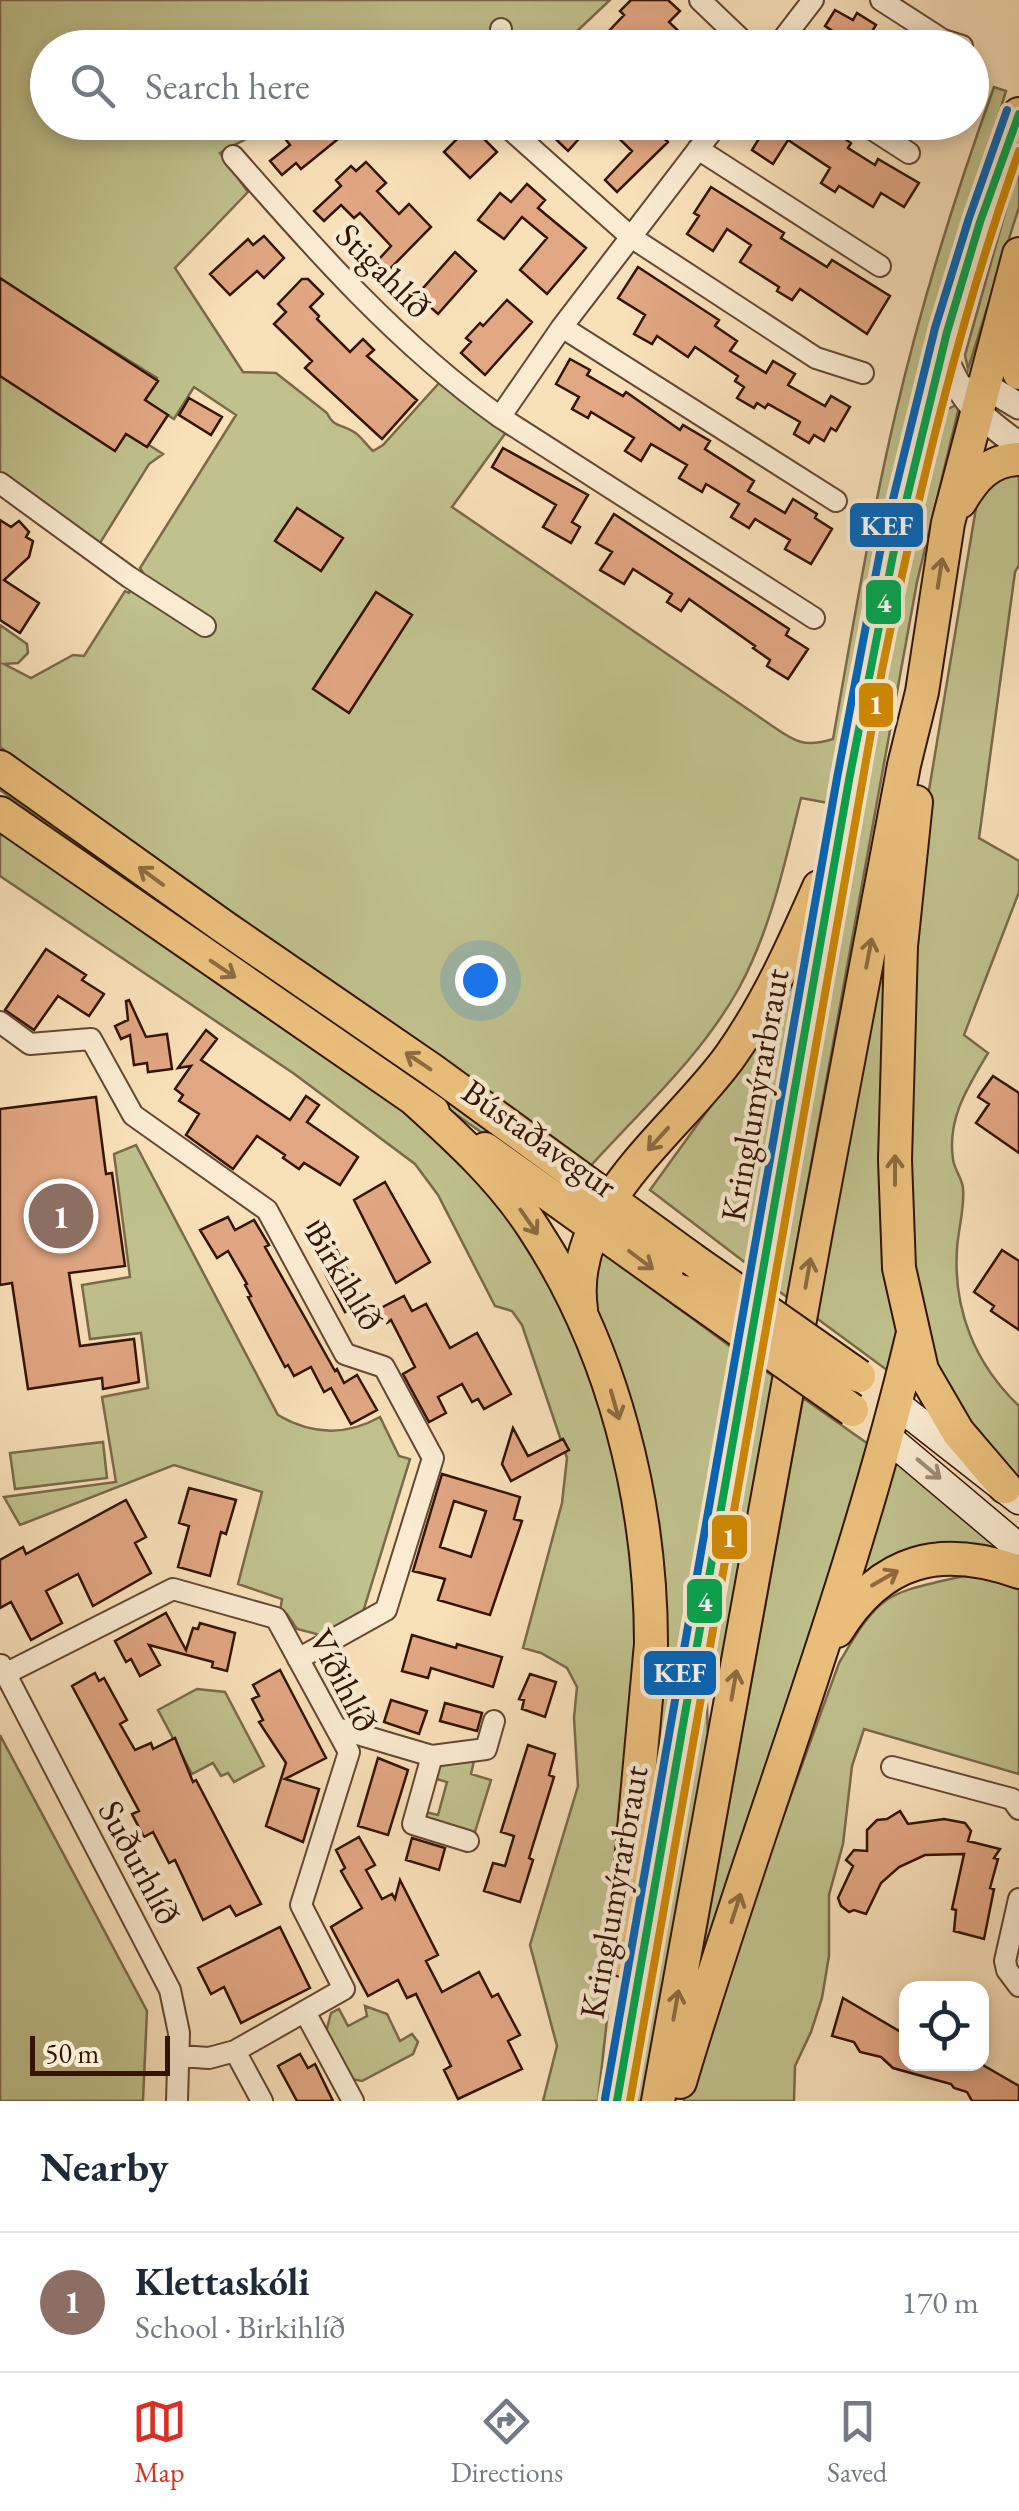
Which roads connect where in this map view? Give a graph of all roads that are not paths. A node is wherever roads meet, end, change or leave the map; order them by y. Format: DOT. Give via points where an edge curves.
graph roads {
  1 [pos="700,0"];
  2 [pos="813,0"];
  3 [pos="881,0"];
  4 [pos="731,30"];
  5 [pos="790,30"];
  6 [pos="928,30"];
  7 [pos="1019,114"];
  8 [pos="522,140"];
  9 [pos="705,140"];
  10 [pos="889,140"];
  11 [pos="698,149"];
  12 [pos="909,153"];
  13 [pos="233,156"];
  14 [pos="631,238"];
  15 [pos="1019,254"];
  16 [pos="880,266"];
  17 [pos="1003,309"];
  18 [pos="562,327"];
  19 [pos="941,348"];
  20 [pos="862,373"];
  21 [pos="1019,373"];
  22 [pos="973,398"];
  23 [pos="1019,406"];
  24 [pos="925,410"];
  25 [pos="500,417"];
  26 [pos="1019,445"];
  27 [pos="1019,459"];
  28 [pos="0,483"];
  29 [pos="836,501"];
  30 [pos="948,524"];
  31 [pos="814,618"];
  32 [pos="205,626"];
  33 [pos="922,692"];
  34 [pos="0,766"];
  35 [pos="0,813"];
  36 [pos="840,840"];
  37 [pos="0,1022"];
  38 [pos="415,1100"];
  39 [pos="604,1214"];
  40 [pos="581,1314"];
  41 [pos="912,1336"];
  42 [pos="895,1403"];
  43 [pos="886,1436"];
  44 [pos="1012,1493"];
  45 [pos="1019,1548"];
  46 [pos="1019,1572"];
  47 [pos="822,1650"];
  48 [pos="298,1658"];
  49 [pos="3,1669"];
  50 [pos="494,1721"];
  51 [pos="337,1728"];
  52 [pos="432,1756"];
  53 [pos="892,1767"];
  54 [pos="1019,1809"];
  55 [pos="468,1841"];
  56 [pos="1019,1899"];
  57 [pos="1019,1986"];
  58 [pos="305,2012"];
  59 [pos="234,2051"];
  60 [pos="179,2056"];
  61 [pos="177,2101"];
  62 [pos="262,2101"];
  63 [pos="352,2101"];
  64 [pos="615,2101"];
  65 [pos="658,2101"];
  66 [pos="675,2101"];
  1 -- 4 [label="street"];
  2 -- 5 [label="street"];
  3 -- 6 [label="street"];
  7 -- 19 [label="main road, Kringlumýrarbraut"];
  8 -- 14 [label="street"];
  9 -- 11 [label="street"];
  10 -- 12 [label="street"];
  11 -- 14 [label="street"];
  11 -- 16 [label="street"];
  13 -- 25 [label="street, Stigahlíð" via="425,357"];
  14 -- 18 [label="street"];
  14 -- 20 [label="street" via="816,358"];
  15 -- 17 [label="main road"];
  17 -- 21 [label="main road"];
  17 -- 22 [label="main road"];
  18 -- 25 [label="street"];
  18 -- 29 [label="street"];
  19 -- 22 [label="street"];
  19 -- 24 [label="main road, Kringlumýrarbraut"];
  22 -- 23 [label="street" via="1004,395"];
  22 -- 24 [label="street" via="938,398"];
  22 -- 26 [label="street"];
  22 -- 30 [label="main road"];
  24 -- 36 [label="main road, Kringlumýrarbraut" via="877,625"];
  25 -- 31 [label="street, Stigahlíð"];
  27 -- 30 [label="main road" via="983,471"];
  28 -- 32 [label="street"];
  33 -- 30 [label="main road, one-way"];
  41 -- 33 [label="main road, one-way" via="899,1268 894,1160 901,946"];
  65 -- 33 [label="main road, one-way"];
  39 -- 34 [label="main road, Bústaðavegur, one-way" via="432,1070"];
  35 -- 38 [label="main road, Bústaðavegur, one-way"];
  36 -- 39 [label="main road, one-way" via="754,1020 710,1082 630,1170"];
  36 -- 64 [label="main road, Kringlumýrarbraut"];
  37 -- 48 [label="street, Birkihlíð" via="30,1044 91,1040 133,1115 268,1210 345,1354 384,1367 433,1458 386,1610"];
  38 -- 39 [label="main road, Bústaðavegur"];
  38 -- 40 [label="main road, one-way" via="471,1151 534,1227"];
  39 -- 40 [label="main road" via="579,1268"];
  39 -- 42 [label="main road, Bústaðavegur, bridge" via="692,1259"];
  39 -- 43 [label="main road, Bústaðavegur, one-way, bridge" via="685,1292"];
  40 -- 64 [label="main road, one-way" via="622,1430 651,1605"];
  41 -- 42 [label="main road"];
  41 -- 44 [label="main road" via="940,1405"];
  42 -- 43 [label="main road"];
  42 -- 44 [label="main road, Bústaðavegur"];
  43 -- 45 [label="main road, Bústaðavegur, one-way"];
  43 -- 47 [label="main road"];
  47 -- 46 [label="main road, one-way" via="858,1599 897,1570 940,1560"];
  66 -- 47 [label="main road, one-way"];
  48 -- 49 [label="street, Víðihlíð" via="276,1618 173,1588"];
  48 -- 51 [label="street, Víðihlíð"];
  49 -- 60 [label="street, Suðurhlíð" via="170,1990"];
  50 -- 52 [label="street" via="486,1749"];
  51 -- 52 [label="street"];
  51 -- 58 [label="street, Víðihlíð" via="349,1752 301,1905 344,1990"];
  52 -- 55 [label="street" via="413,1824"];
  53 -- 54 [label="street" via="1012,1799"];
  56 -- 57 [label="street" via="1005,1961"];
  58 -- 59 [label="street, Víðihlíð"];
  58 -- 63 [label="street"];
  59 -- 60 [label="street, Víðihlíð"];
  59 -- 62 [label="street"];
  60 -- 61 [label="street, Suðurhlíð"];
}
